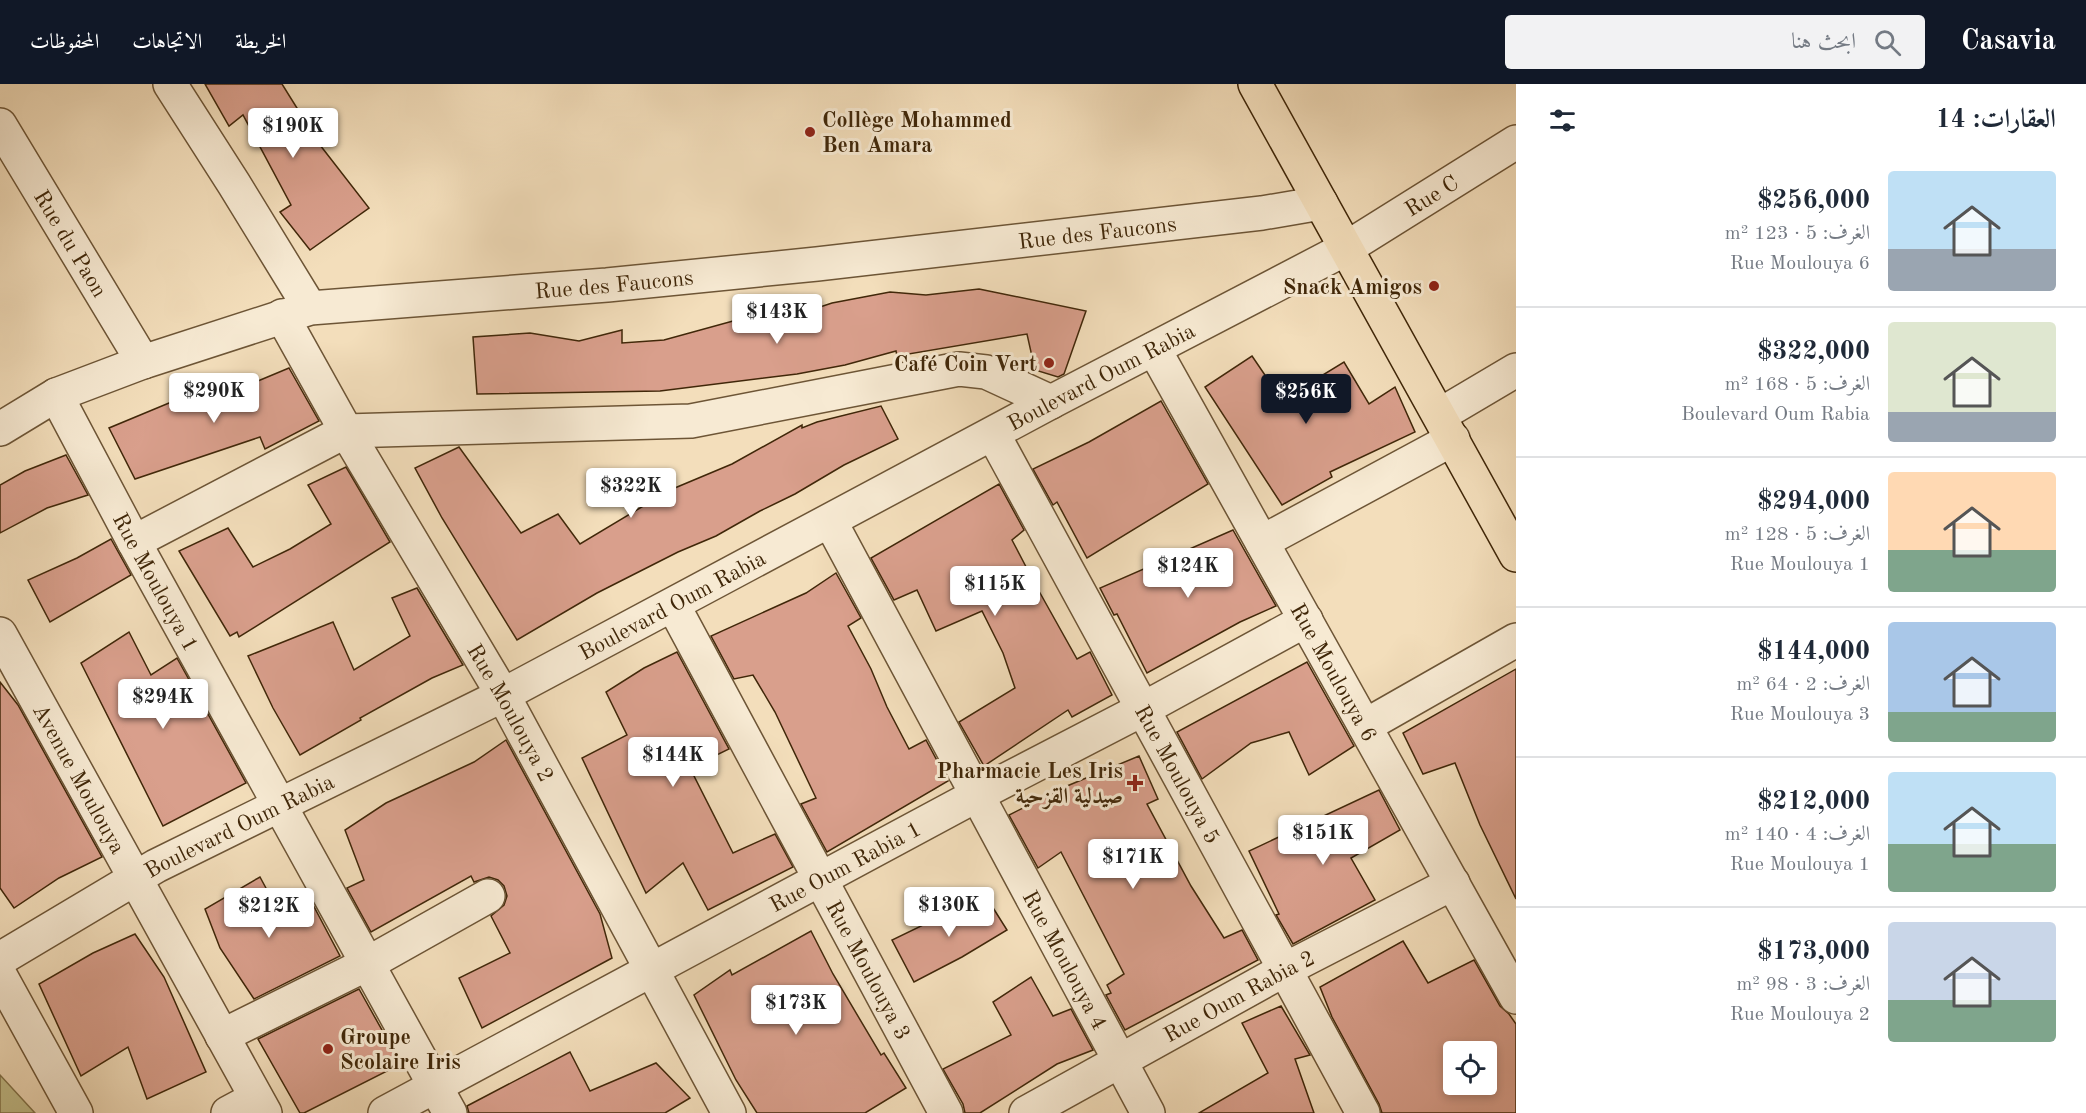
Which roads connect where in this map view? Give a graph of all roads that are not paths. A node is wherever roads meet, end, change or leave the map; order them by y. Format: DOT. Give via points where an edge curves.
graph roads {
  1 [pos="170,84"];
  2 [pos="1255,84"];
  3 [pos="0,125"];
  4 [pos="1516,142"];
  5 [pos="1321,203"];
  6 [pos="1346,249"];
  7 [pos="296,312"];
  8 [pos="1155,349"];
  9 [pos="143,362"];
  10 [pos="1516,370"];
  11 [pos="56,395"];
  12 [pos="1051,402"];
  13 [pos="1446,427"];
  14 [pos="0,429"];
  15 [pos="346,431"];
  16 [pos="993,435"];
  17 [pos="830,521"];
  18 [pos="134,542"];
  19 [pos="1262,542"];
  20 [pos="1516,555"];
  21 [pos="673,605"];
  22 [pos="1306,620"];
  23 [pos="0,634"];
  24 [pos="1516,640"];
  25 [pos="503,695"];
  26 [pos="1143,709"];
  27 [pos="1365,726"];
  28 [pos="977,795"];
  29 [pos="280,806"];
  30 [pos="135,878"];
  31 [pos="820,879"];
  32 [pos="1453,884"];
  33 [pos="488,896"];
  34 [pos="0,958"];
  35 [pos="367,964"];
  36 [pos="652,970"];
  37 [pos="1284,970"];
  38 [pos="0,975"];
  39 [pos="1516,997"];
  40 [pos="222,1036"];
  41 [pos="1120,1062"];
  42 [pos="443,1100"];
  43 [pos="261,1106"];
  44 [pos="75,1113"];
  45 [pos="228,1113"];
  46 [pos="385,1113"];
  47 [pos="729,1113"];
  48 [pos="946,1113"];
  49 [pos="1026,1113"];
  50 [pos="1148,1113"];
  51 [pos="1363,1113"];
  1 -- 7 [label="street, Rue Moulouya 2" via="234,184"];
  2 -- 5 [label="main road"];
  3 -- 9 [label="street, Rue du Paon"];
  4 -- 6 [label="street, Rue C"];
  5 -- 6 [label="main road"];
  5 -- 7 [label="street, Rue des Faucons" via="816,264"];
  6 -- 8 [label="street, Boulevard Oum Rabia"];
  6 -- 13 [label="main road"];
  7 -- 9 [label="street, Rue des Faucons"];
  7 -- 15 [label="street, Rue Moulouya 2"];
  8 -- 12 [label="street, Boulevard Oum Rabia"];
  8 -- 19 [label="street, Rue Moulouya 6"];
  9 -- 11 [label="street, Rue des Faucons"];
  10 -- 13 [label="street"];
  11 -- 14 [label="street, Rue des Faucons"];
  11 -- 18 [label="street, Rue Moulouya 1"];
  12 -- 15 [label="street" via="986,372 959,369 691,421"];
  12 -- 16 [label="street, Boulevard Oum Rabia"];
  13 -- 19 [label="street"];
  13 -- 20 [label="main road"];
  15 -- 18 [label="street"];
  15 -- 25 [label="street, Rue Moulouya 2"];
  16 -- 17 [label="street, Boulevard Oum Rabia"];
  16 -- 26 [label="street, Rue Moulouya 5"];
  17 -- 21 [label="street, Boulevard Oum Rabia"];
  17 -- 28 [label="street, Rue Moulouya 4"];
  18 -- 29 [label="street, Rue Moulouya 1"];
  19 -- 22 [label="street, Rue Moulouya 6"];
  21 -- 25 [label="street, Boulevard Oum Rabia"];
  21 -- 31 [label="street, Rue Moulouya 3"];
  22 -- 26 [label="street, Rue Oum Rabia 1"];
  22 -- 27 [label="street, Rue Moulouya 6"];
  23 -- 30 [label="street, Avenue Moulouya"];
  24 -- 27 [label="street"];
  25 -- 29 [label="street, Boulevard Oum Rabia"];
  25 -- 36 [label="street, Rue Moulouya 2"];
  26 -- 28 [label="street, Rue Oum Rabia 1"];
  26 -- 37 [label="street, Rue Moulouya 5"];
  27 -- 32 [label="street, Rue Moulouya 6"];
  28 -- 31 [label="street, Rue Oum Rabia 1"];
  28 -- 41 [label="street, Rue Moulouya 4"];
  29 -- 30 [label="street, Boulevard Oum Rabia"];
  29 -- 35 [label="street, Rue Moulouya 1"];
  30 -- 34 [label="street, Boulevard Oum Rabia"];
  30 -- 40 [label="street, Avenue Moulouya"];
  31 -- 36 [label="street, Rue Oum Rabia 1"];
  31 -- 48 [label="street, Rue Moulouya 3"];
  32 -- 37 [label="street, Rue Oum Rabia 2"];
  32 -- 39 [label="street, Rue Moulouya 6"];
  33 -- 35 [label="street"];
  35 -- 40 [label="street"];
  35 -- 42 [label="street, Rue Moulouya 1"];
  36 -- 42 [label="street, Rue Oum Rabia 1"];
  36 -- 47 [label="street, Rue Moulouya 2"];
  37 -- 41 [label="street, Rue Oum Rabia 2"];
  37 -- 51 [label="street, Rue Moulouya 5"];
  38 -- 44 [label="street"];
  40 -- 43 [label="street, Avenue Moulouya"];
  41 -- 49 [label="street, Rue Oum Rabia 2"];
  41 -- 50 [label="street, Rue Moulouya 4"];
  42 -- 46 [label="street, Rue Oum Rabia 1"];
  43 -- 45 [label="street"];
}
